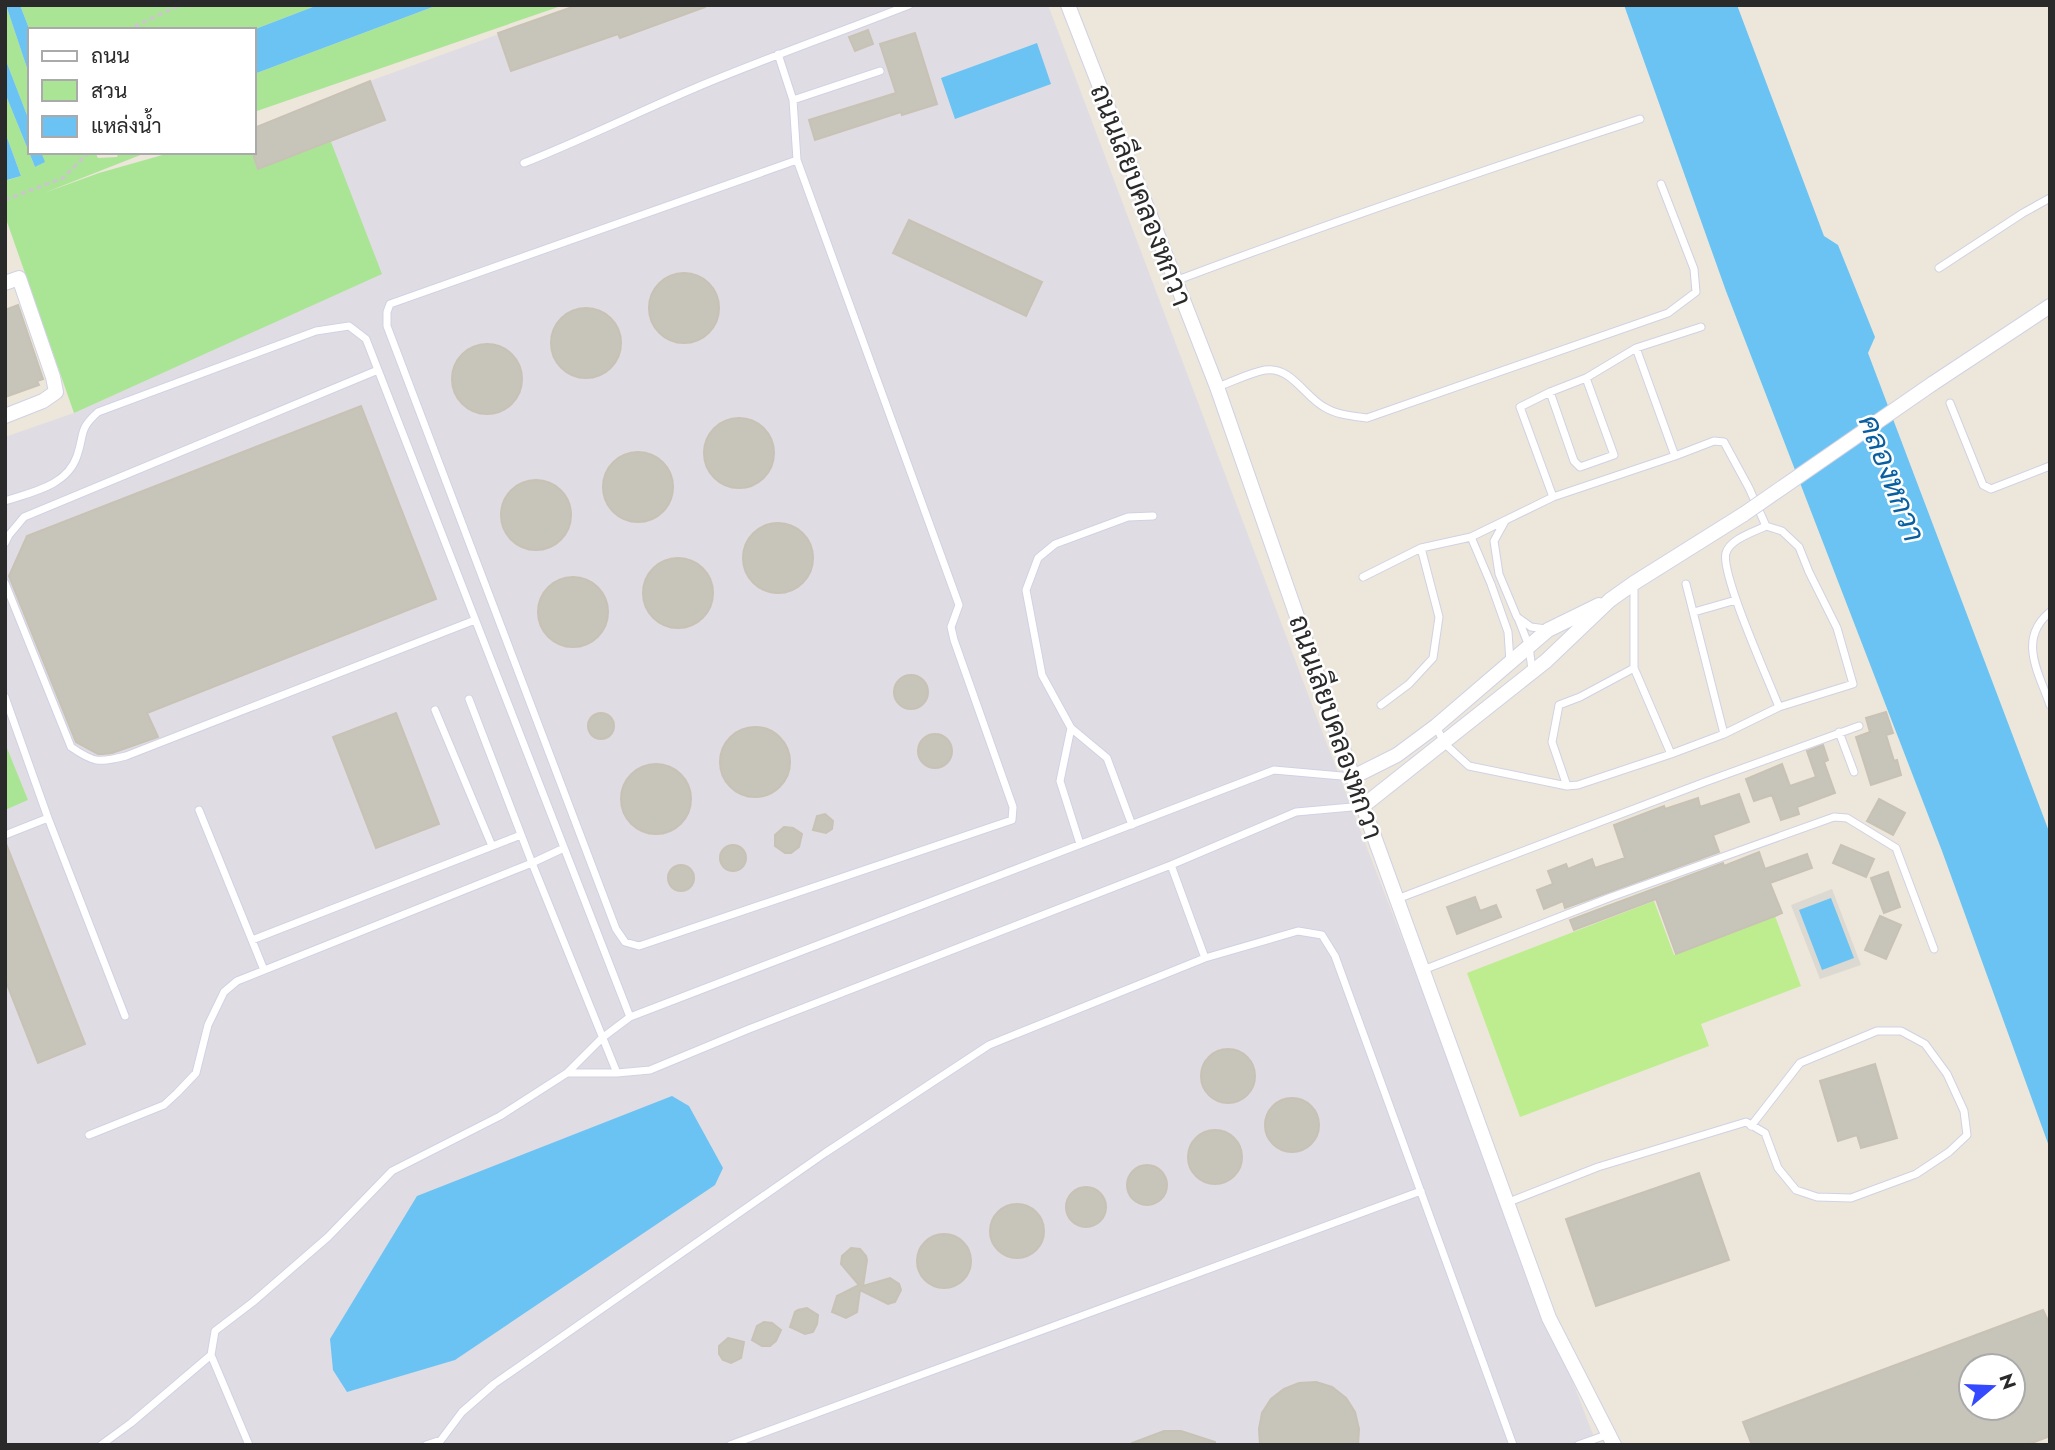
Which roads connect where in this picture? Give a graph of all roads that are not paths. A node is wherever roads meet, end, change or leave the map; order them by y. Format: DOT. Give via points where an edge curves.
graph roads {
  1 [pos="909,5"];
  2 [pos="1068,5"];
  3 [pos="778,54"];
  4 [pos="880,71"];
  5 [pos="793,100"];
  6 [pos="1640,119"];
  7 [pos="797,160"];
  8 [pos="524,163"];
  9 [pos="1661,184"];
  10 [pos="2050,198"];
  11 [pos="1939,268"];
  12 [pos="1175,281"];
  13 [pos="5,283"];
  14 [pos="2050,306"];
  15 [pos="1701,327"];
  16 [pos="1636,348"];
  17 [pos="378,370"];
  18 [pos="1586,378"];
  19 [pos="1217,387"];
  20 [pos="1550,392"];
  21 [pos="1950,403"];
  22 [pos="5,416"];
  23 [pos="1675,456"];
  24 [pos="2050,466"];
  25 [pos="1553,498"];
  26 [pos="5,501"];
  27 [pos="1153,516"];
  28 [pos="1506,520"];
  29 [pos="1766,526"];
  30 [pos="1471,537"];
  31 [pos="5,543"];
  32 [pos="1421,548"];
  33 [pos="1363,577"];
  34 [pos="5,583"];
  35 [pos="1634,583"];
  36 [pos="1686,584"];
  37 [pos="1610,600"];
  38 [pos="1736,600"];
  39 [pos="1694,612"];
  40 [pos="2050,612"];
  41 [pos="1517,617"];
  42 [pos="475,620"];
  43 [pos="1548,630"];
  44 [pos="1508,632"];
  45 [pos="1525,649"];
  46 [pos="1510,662"];
  47 [pos="1634,668"];
  48 [pos="1533,672"];
  49 [pos="5,697"];
  50 [pos="469,699"];
  51 [pos="1381,705"];
  52 [pos="2050,705"];
  53 [pos="1779,707"];
  54 [pos="435,710"];
  55 [pos="1436,726"];
  56 [pos="1859,726"];
  57 [pos="1071,728"];
  58 [pos="1839,732"];
  59 [pos="1724,734"];
  60 [pos="1444,743"];
  61 [pos="1671,754"];
  62 [pos="1854,772"];
  63 [pos="1353,777"];
  64 [pos="1567,786"];
  65 [pos="1363,806"];
  66 [pos="199,810"];
  67 [pos="47,818"];
  68 [pos="1132,825"];
  69 [pos="5,835"];
  70 [pos="521,835"];
  71 [pos="1080,844"];
  72 [pos="492,846"];
  73 [pos="564,848"];
  74 [pos="532,863"];
  75 [pos="1171,864"];
  76 [pos="1397,899"];
  77 [pos="252,940"];
  78 [pos="1934,949"];
  79 [pos="1205,958"];
  80 [pos="264,970"];
  81 [pos="1423,970"];
  82 [pos="125,1016"];
  83 [pos="630,1017"];
  84 [pos="602,1038"];
  85 [pos="567,1073"];
  86 [pos="617,1073"];
  87 [pos="1751,1126"];
  88 [pos="89,1135"];
  89 [pos="1421,1191"];
  90 [pos="1508,1202"];
  91 [pos="211,1355"];
  92 [pos="1612,1439"];
  93 [pos="443,1442"];
  94 [pos="102,1445"];
  95 [pos="249,1445"];
  96 [pos="426,1445"];
  97 [pos="730,1445"];
  98 [pos="1513,1445"];
  99 [pos="1578,1445"];
  1 -- 3 [label="lane"];
  2 -- 12 [label="street, ถนนเลียบคลองหกวา"];
  3 -- 5 [label="lane"];
  3 -- 8 [label="lane"];
  4 -- 5 [label="lane"];
  5 -- 7 [label="lane"];
  6 -- 12 [label="lane"];
  7 -- 7 [label="lane" via="959,605 951,627 954,640 1013,807 1012,820 639,946 625,942 616,929 387,326 387,312 390,304"];
  9 -- 19 [label="lane" via="1695,270 1696,292 1668,313 1367,418 1322,407 1280,371 1265,370"];
  10 -- 11 [label="lane"];
  12 -- 19 [label="street, ถนนเลียบคลองหกวา"];
  13 -- 22 [label="street" via="19,278 56,392"];
  14 -- 35 [label="street, bridge" via="1744,514"];
  15 -- 16 [label="lane"];
  16 -- 18 [label="lane"];
  16 -- 23 [label="lane"];
  17 -- 26 [label="lane" via="366,339 349,326 316,331 98,412 84,425 77,458 68,473 50,485"];
  17 -- 31 [label="lane" via="24,517"];
  17 -- 42 [label="lane"];
  18 -- 20 [label="lane"];
  18 -- 20 [label="lane" via="1614,455 1580,467 1573,461"];
  19 -- 63 [label="street, ถนนเลียบคลองหกวา"];
  20 -- 25 [label="lane" via="1520,407"];
  21 -- 24 [label="lane" via="1983,485 1991,489"];
  23 -- 25 [label="lane"];
  23 -- 29 [label="lane" via="1714,441 1724,442"];
  25 -- 28 [label="lane"];
  27 -- 57 [label="lane" via="1128,517 1055,544 1038,558 1026,590 1042,675"];
  28 -- 30 [label="lane"];
  28 -- 41 [label="lane" via="1494,541 1499,574"];
  29 -- 38 [label="lane" via="1731,544 1726,553"];
  29 -- 53 [label="lane" via="1782,531 1799,547 1837,628 1853,684"];
  30 -- 32 [label="lane"];
  30 -- 44 [label="lane"];
  32 -- 33 [label="lane"];
  32 -- 51 [label="lane" via="1439,617 1433,658"];
  34 -- 42 [label="lane" via="71,747 103,762"];
  35 -- 37 [label="street"];
  35 -- 47 [label="lane"];
  36 -- 39 [label="lane"];
  37 -- 43 [label="street"];
  37 -- 48 [label="street"];
  38 -- 39 [label="lane"];
  38 -- 53 [label="lane"];
  39 -- 59 [label="lane"];
  40 -- 52 [label="lane" via="2037,626 2030,649"];
  41 -- 43 [label="lane"];
  41 -- 45 [label="lane"];
  42 -- 73 [label="lane"];
  43 -- 45 [label="street"];
  44 -- 45 [label="lane"];
  44 -- 46 [label="lane"];
  45 -- 46 [label="street"];
  45 -- 48 [label="lane"];
  46 -- 55 [label="street"];
  47 -- 61 [label="lane"];
  47 -- 64 [label="lane" via="1559,705 1552,742"];
  48 -- 60 [label="street"];
  49 -- 67 [label="lane"];
  50 -- 70 [label="lane"];
  53 -- 59 [label="lane"];
  54 -- 72 [label="lane"];
  55 -- 60 [label="lane"];
  55 -- 63 [label="street" via="1397,755"];
  56 -- 58 [label="lane"];
  57 -- 68 [label="lane" via="1107,758"];
  57 -- 71 [label="lane" via="1060,781"];
  58 -- 62 [label="lane"];
  58 -- 76 [label="lane"];
  59 -- 61 [label="lane"];
  60 -- 64 [label="lane" via="1469,766"];
  60 -- 65 [label="street"];
  61 -- 64 [label="lane"];
  63 -- 65 [label="street, ถนนเลียบคลองหกวา"];
  63 -- 68 [label="lane" via="1274,770"];
  65 -- 75 [label="lane" via="1296,812"];
  65 -- 76 [label="street, ถนนเลียบคลองหกวา"];
  66 -- 77 [label="lane"];
  67 -- 69 [label="lane"];
  67 -- 82 [label="lane"];
  68 -- 71 [label="lane"];
  70 -- 72 [label="lane"];
  70 -- 74 [label="lane"];
  71 -- 83 [label="lane"];
  72 -- 77 [label="lane"];
  73 -- 74 [label="lane"];
  73 -- 83 [label="lane"];
  74 -- 80 [label="lane"];
  74 -- 84 [label="lane"];
  75 -- 79 [label="lane"];
  75 -- 86 [label="lane" via="650,1070"];
  76 -- 81 [label="street, ถนนเลียบคลองหกวา"];
  77 -- 80 [label="lane"];
  78 -- 81 [label="lane" via="1896,848 1847,818 1834,817"];
  79 -- 89 [label="lane" via="1298,931 1322,935 1335,956"];
  79 -- 93 [label="lane" via="989,1045 825,1153 494,1384 462,1412"];
  80 -- 88 [label="lane" via="224,992 208,1025 196,1073 177,1093 164,1105"];
  81 -- 90 [label="street, ถนนเลียบคลองหกวา"];
  83 -- 84 [label="lane"];
  84 -- 85 [label="lane"];
  84 -- 86 [label="lane"];
  85 -- 86 [label="lane"];
  85 -- 91 [label="lane" via="500,1116 392,1171 328,1237 215,1331"];
  87 -- 87 [label="lane" via="1800,1063 1877,1031 1901,1031 1926,1044 1947,1074 1964,1111 1967,1135 1916,1174 1851,1198 1828,1198 1796,1190 1778,1168 1765,1133"];
  87 -- 90 [label="lane" via="1745,1122 1612,1163"];
  89 -- 97 [label="lane"];
  89 -- 98 [label="lane"];
  90 -- 92 [label="street, ถนนเลียบคลองหกวา" via="1549,1318"];
  91 -- 94 [label="lane"];
  91 -- 95 [label="lane"];
  92 -- 99 [label="lane"];
  93 -- 96 [label="lane"];
}
